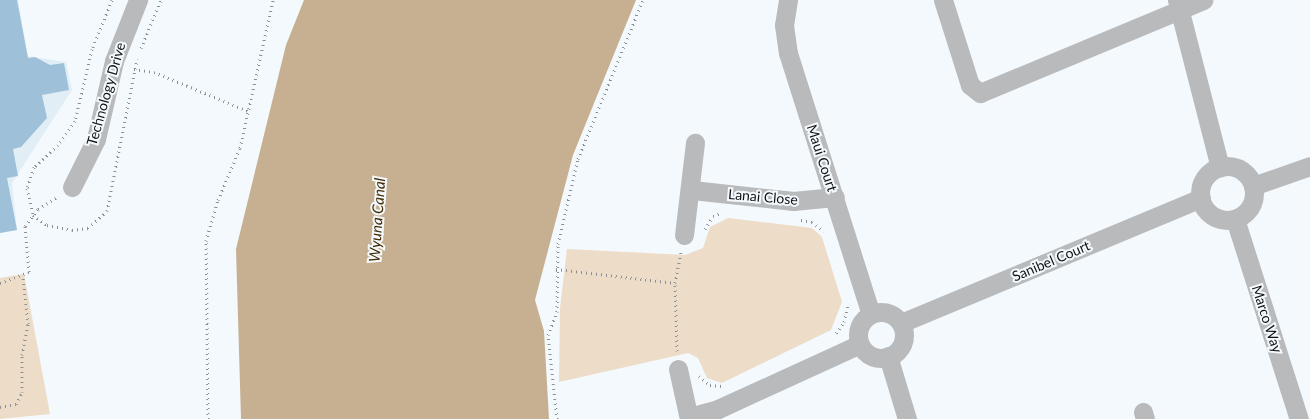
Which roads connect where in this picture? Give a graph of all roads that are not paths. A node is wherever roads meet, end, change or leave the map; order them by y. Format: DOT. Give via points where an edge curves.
graph roads {
  1 [pos="138,0"];
  2 [pos="788,0"];
  3 [pos="943,0"];
  4 [pos="1203,0"];
  5 [pos="1178,4"];
  6 [pos="695,143"];
  7 [pos="1310,166"];
  8 [pos="1220,168"];
  9 [pos="1253,186"];
  10 [pos="72,187"];
  11 [pos="692,190"];
  12 [pos="835,197"];
  13 [pos="1201,198"];
  14 [pos="1235,219"];
  15 [pos="684,235"];
  16 [pos="872,314"];
  17 [pos="900,324"];
  18 [pos="860,344"];
  19 [pos="888,356"];
  20 [pos="678,369"];
  21 [pos="1302,413"];
  22 [pos="689,418"];
  23 [pos="907,419"];
  1 -- 10 [label="street, Technology Drive" via="114,61 96,139"];
  2 -- 12 [label="street, Maui Court" via="784,25 788,53"];
  3 -- 5 [label="street" via="970,85 980,94"];
  4 -- 5 [label="street"];
  5 -- 8 [label="street"];
  6 -- 11 [label="street"];
  7 -- 9 [label="street"];
  8 -- 9 [label="street" via="1228,167 1244,173"];
  8 -- 13 [label="street" via="1207,176"];
  9 -- 14 [label="street" via="1248,210"];
  11 -- 12 [label="street, Lanai Close" via="793,201"];
  11 -- 15 [label="street"];
  12 -- 16 [label="street, Maui Court"];
  13 -- 14 [label="street" via="1204,207 1217,218"];
  13 -- 17 [label="street, Sanibel Court"];
  14 -- 21 [label="street, Marco Way"];
  16 -- 17 [label="street" via="891,314"];
  16 -- 18 [label="street" via="861,324"];
  17 -- 19 [label="street" via="902,343"];
  18 -- 19 [label="street" via="875,357"];
  18 -- 22 [label="street" via="718,409"];
  19 -- 23 [label="street"];
  20 -- 22 [label="street"];
}
